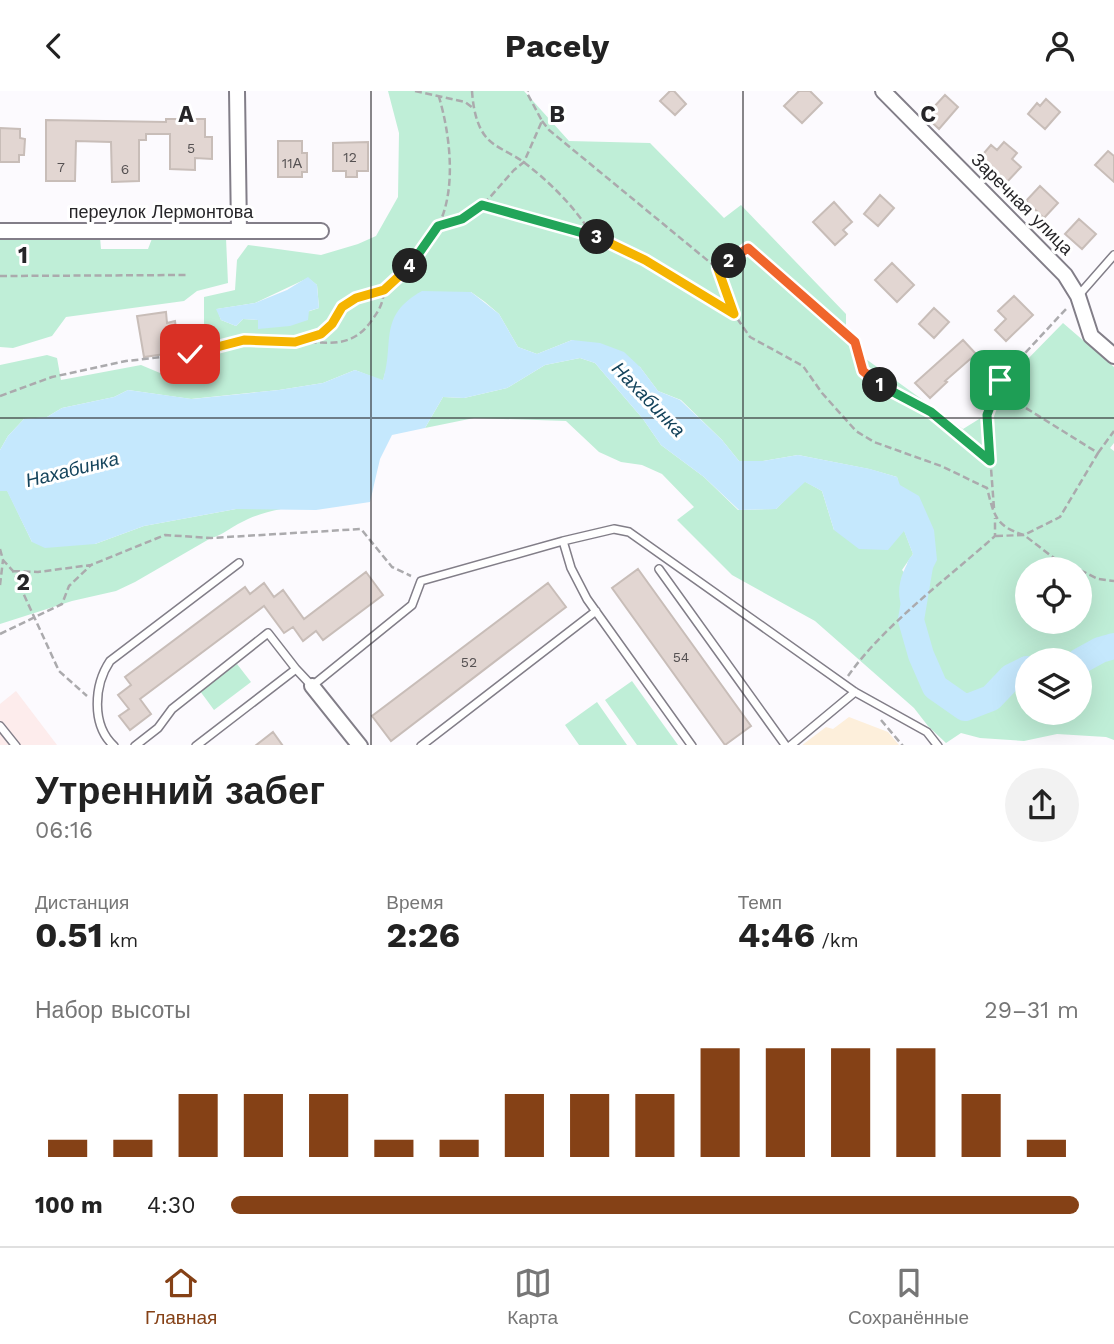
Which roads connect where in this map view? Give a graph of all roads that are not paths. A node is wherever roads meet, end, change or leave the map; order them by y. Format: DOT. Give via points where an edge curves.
graph roads {
  1 [pos="237,91"];
  2 [pos="883,91"];
  3 [pos="0,231"];
  4 [pos="239,231"];
  5 [pos="321,231"];
  6 [pos="1114,255"];
  7 [pos="1078,296"];
  8 [pos="1114,356"];
  9 [pos="563,541"];
  10 [pos="239,563"];
  11 [pos="659,569"];
  12 [pos="596,611"];
  13 [pos="296,669"];
  14 [pos="312,686"];
  15 [pos="855,692"];
  16 [pos="0,726"];
  17 [pos="16,745"];
  18 [pos="114,745"];
  19 [pos="135,745"];
  20 [pos="196,745"];
  21 [pos="360,745"];
  22 [pos="421,745"];
  23 [pos="692,745"];
  24 [pos="788,745"];
  25 [pos="938,745"];
  1 -- 4 [label="street"];
  2 -- 7 [label="street, Заречная улица" via="1065,275"];
  3 -- 4 [label="street, переулок Лермонтова"];
  4 -- 5 [label="street, переулок Лермонтова"];
  6 -- 7 [label="lane"];
  7 -- 8 [label="street, Заречная улица" via="1091,336"];
  9 -- 12 [label="lane"];
  9 -- 14 [label="lane" via="421,581 412,605"];
  9 -- 15 [label="lane" via="614,530 629,532"];
  10 -- 18 [label="lane" via="110,661 102,673 97,706 105,735"];
  11 -- 24 [label="lane"];
  12 -- 22 [label="lane"];
  12 -- 23 [label="lane"];
  13 -- 14 [label="lane"];
  13 -- 19 [label="lane" via="268,633 172,709 158,728"];
  13 -- 20 [label="lane"];
  14 -- 21 [label="street"];
  15 -- 24 [label="lane"];
  15 -- 25 [label="lane" via="927,732"];
  16 -- 17 [label="lane"];
}
